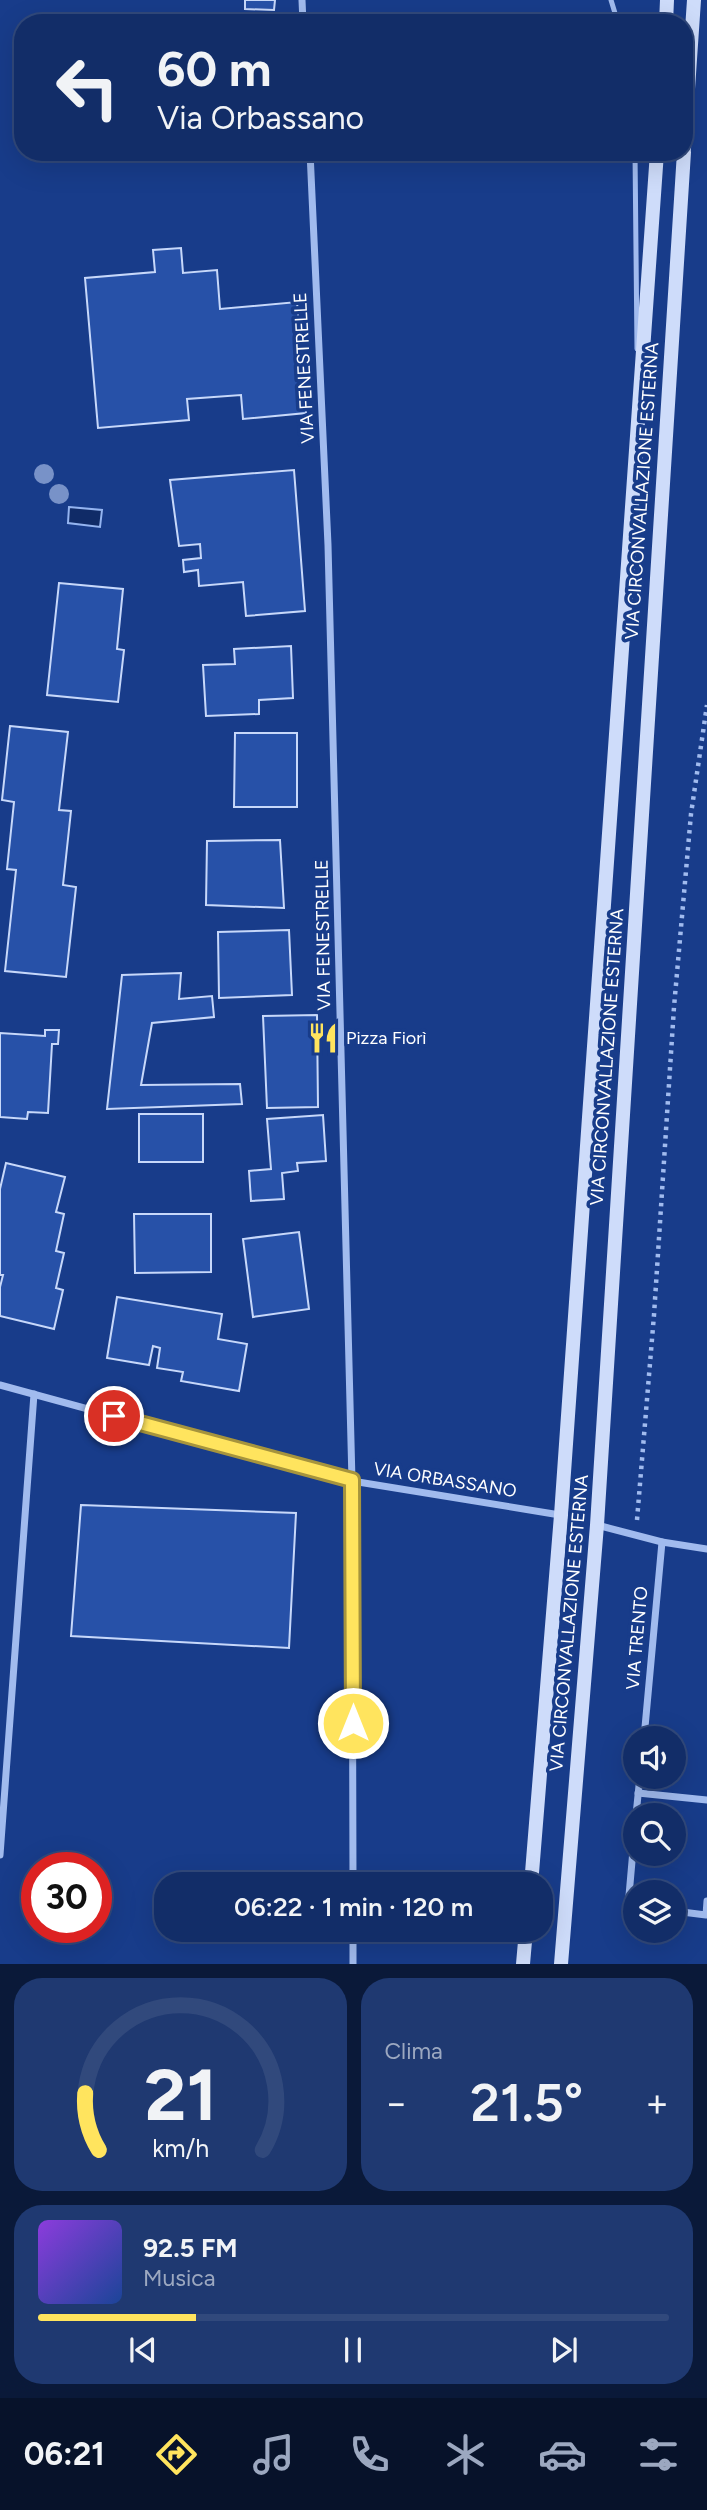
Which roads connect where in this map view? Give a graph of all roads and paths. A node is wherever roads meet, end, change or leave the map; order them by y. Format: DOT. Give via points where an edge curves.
graph roads {
  1 [pos="310,161"];
  2 [pos="635,161"];
  3 [pos="656,161"];
  4 [pos="683,161"];
  5 [pos="638,438"];
  6 [pos="707,705"];
  7 [pos="0,1385"];
  8 [pos="34,1395"];
  9 [pos="352,1480"];
  10 [pos="561,1515"];
  11 [pos="597,1525"];
  12 [pos="636,1535"];
  13 [pos="662,1542"];
  14 [pos="707,1549"];
  15 [pos="645,1726"];
  16 [pos="638,1789"];
  17 [pos="638,1793"];
  18 [pos="707,1800"];
  19 [pos="637,1803"];
  20 [pos="0,1854"];
  21 [pos="353,1872"];
  22 [pos="531,1872"];
  23 [pos="707,1901"];
  24 [pos="686,1913"];
  25 [pos="353,1942"];
  26 [pos="525,1942"];
  27 [pos="353,1964"];
  28 [pos="523,1964"];
  29 [pos="561,1964"];
  1 -- 9 [label="street, VIA FENESTRELLE" via="328,545"];
  2 -- 5 [label="lane"];
  3 -- 5 [label="main road, VIA CIRCONVALLAZIONE ESTERNA"];
  4 -- 11 [label="main road, VIA CIRCONVALLAZIONE ESTERNA"];
  5 -- 10 [label="main road, VIA CIRCONVALLAZIONE ESTERNA"];
  6 -- 12 [label="path" via="691,814 674,1007"];
  7 -- 8 [label="street, VIA ORBASSANO"];
  8 -- 9 [label="street, VIA ORBASSANO"];
  8 -- 20 [label="street"];
  9 -- 10 [label="street, VIA ORBASSANO"];
  9 -- 21 [label="street, VIA FENESTRELLE"];
  10 -- 22 [label="main road, VIA CIRCONVALLAZIONE ESTERNA"];
  11 -- 12 [label="street"];
  11 -- 29 [label="main road, VIA CIRCONVALLAZIONE ESTERNA"];
  12 -- 13 [label="street"];
  13 -- 14 [label="street"];
  13 -- 15 [label="street, VIA TRENTO"];
  16 -- 17 [label="street"];
  17 -- 18 [label="street"];
  17 -- 19 [label="street"];
  23 -- 24 [label="street" via="706,1914"];
  25 -- 27 [label="street"];
  26 -- 28 [label="main road"];
}
